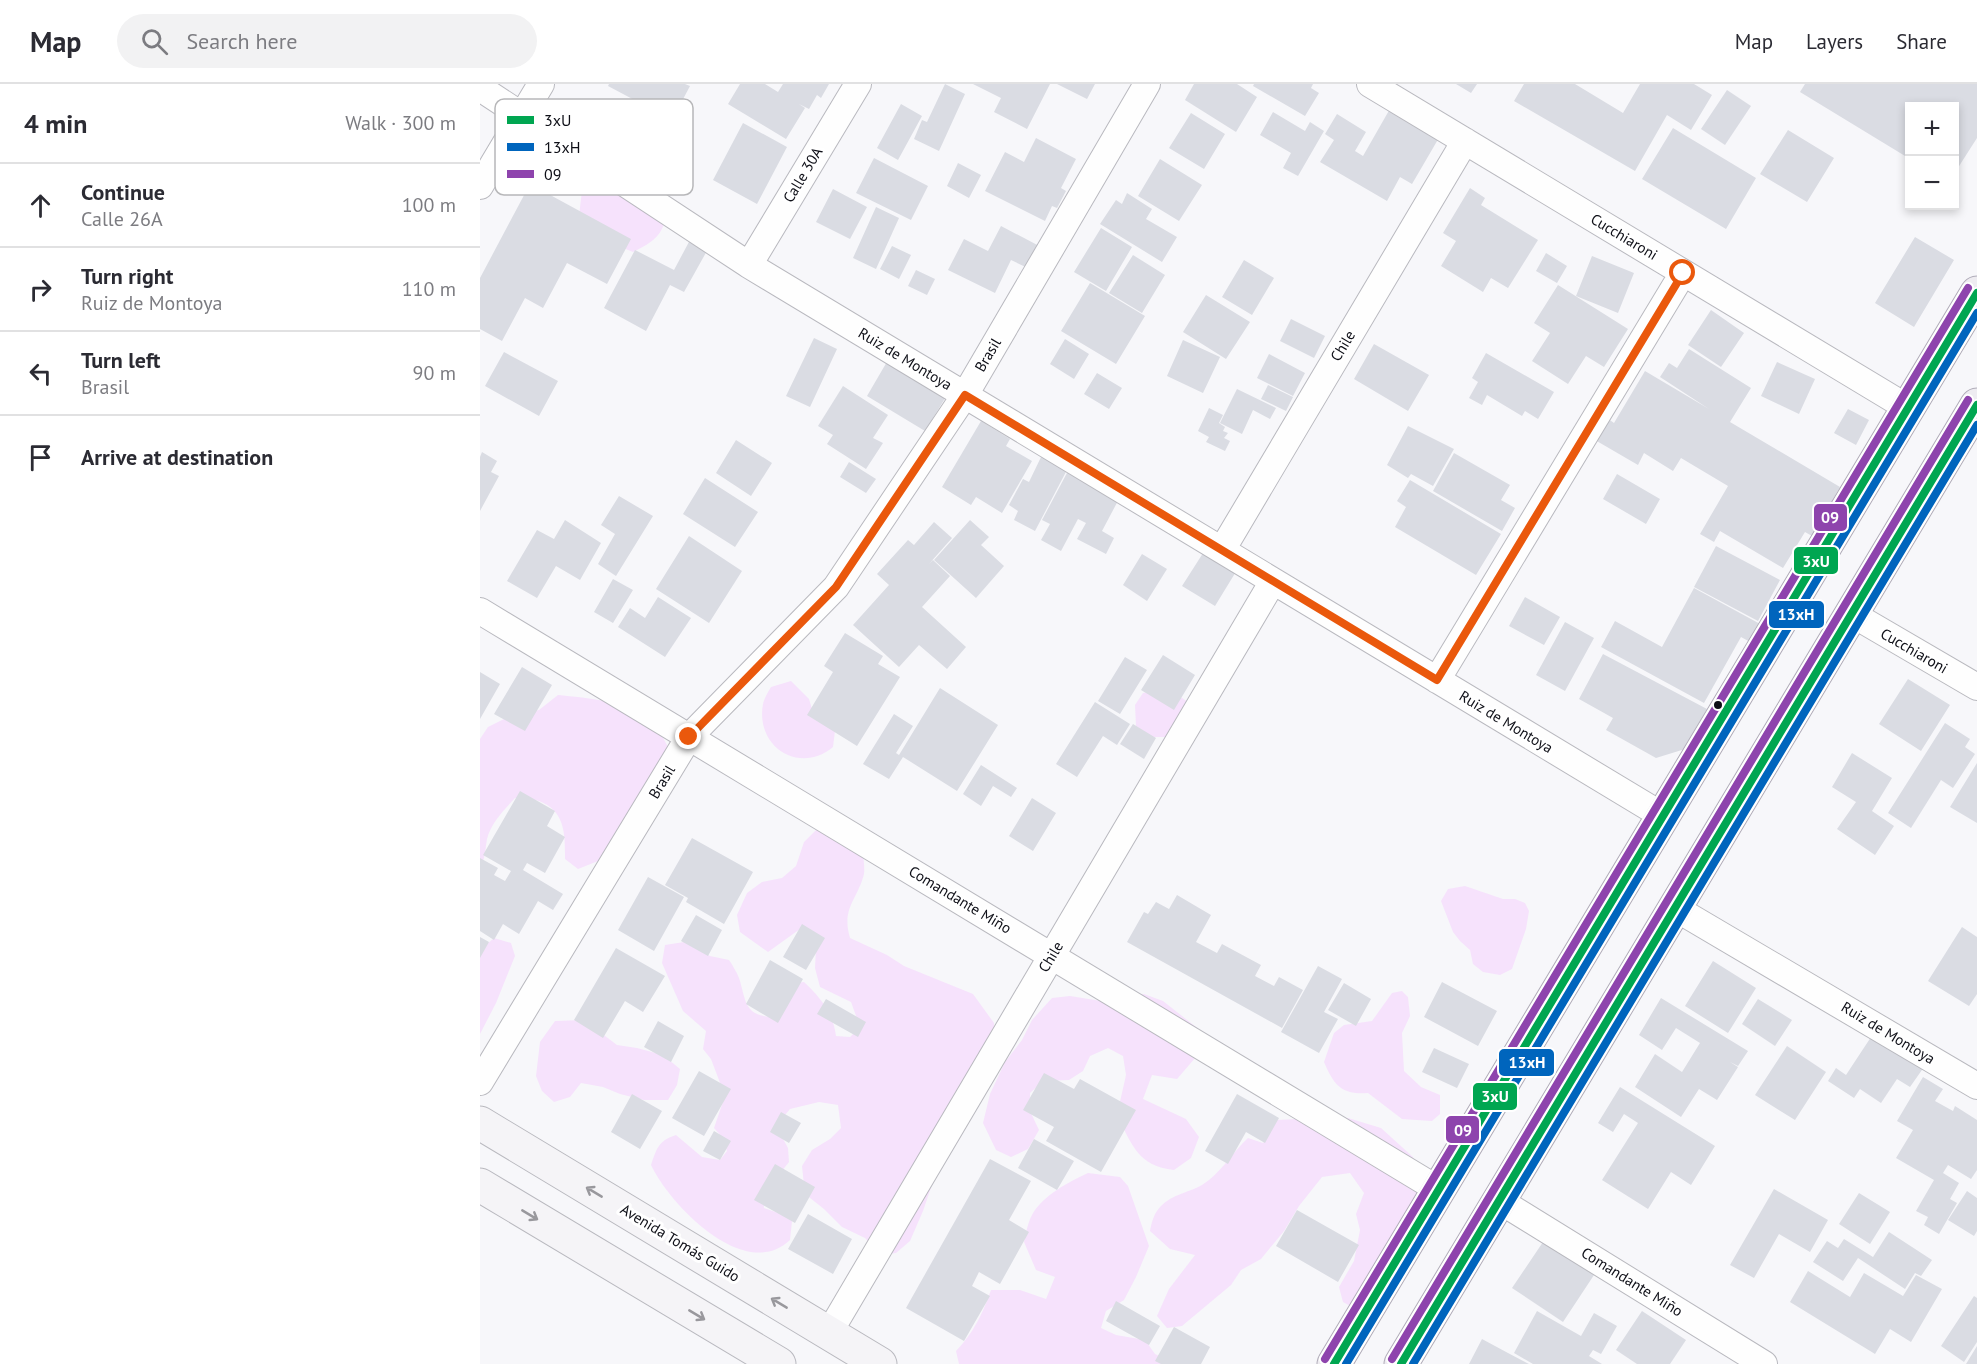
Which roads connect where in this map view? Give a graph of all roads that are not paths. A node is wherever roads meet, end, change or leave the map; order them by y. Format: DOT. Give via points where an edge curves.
graph roads {
  1 [pos="541,84"];
  2 [pos="858,84"];
  3 [pos="1147,84"];
  4 [pos="1370,84"];
  5 [pos="480,88"];
  6 [pos="498,99"];
  7 [pos="532,99"];
  8 [pos="1465,141"];
  9 [pos="495,161"];
  10 [pos="480,186"];
  11 [pos="644,195"];
  12 [pos="749,265"];
  13 [pos="1683,273"];
  14 [pos="1977,293"];
  15 [pos="965,395"];
  16 [pos="1977,405"];
  17 [pos="1908,408"];
  18 [pos="1222,550"];
  19 [pos="1273,581"];
  20 [pos="480,611"];
  21 [pos="1852,614"];
  22 [pos="1437,680"];
  23 [pos="1977,687"];
  24 [pos="689,737"];
  25 [pos="1663,816"];
  26 [pos="1676,908"];
  27 [pos="1052,956"];
  28 [pos="480,1082"];
  29 [pos="1977,1086"];
  30 [pos="480,1123"];
  31 [pos="480,1185"];
  32 [pos="1439,1190"];
  33 [pos="1500,1201"];
  34 [pos="830,1333"];
  35 [pos="779,1364"];
  36 [pos="880,1364"];
  37 [pos="1334,1364"];
  38 [pos="1401,1364"];
  39 [pos="1764,1364"];
  1 -- 7 [label="street"];
  2 -- 12 [label="street, Calle 30A"];
  3 -- 15 [label="street, Brasil"];
  4 -- 8 [label="street, Cucchiaroni"];
  5 -- 6 [label="street, Ruiz de Montoya"];
  8 -- 13 [label="street, Cucchiaroni"];
  8 -- 18 [label="street, Chile"];
  9 -- 10 [label="street"];
  11 -- 12 [label="street, Ruiz de Montoya"];
  12 -- 15 [label="street, Ruiz de Montoya"];
  13 -- 17 [label="street, Cucchiaroni"];
  13 -- 22 [label="street"];
  14 -- 17 [label="main road"];
  15 -- 18 [label="street, Ruiz de Montoya"];
  15 -- 24 [label="street, Brasil" via="836,587"];
  16 -- 21 [label="main road"];
  17 -- 25 [label="main road"];
  18 -- 19 [label="street, Ruiz de Montoya"];
  19 -- 22 [label="street, Ruiz de Montoya"];
  19 -- 27 [label="street, Chile"];
  20 -- 24 [label="street, Comandante Miño"];
  21 -- 23 [label="street, Cucchiaroni"];
  21 -- 26 [label="main road"];
  22 -- 25 [label="street, Ruiz de Montoya"];
  24 -- 27 [label="street, Comandante Miño"];
  24 -- 28 [label="street, Brasil"];
  25 -- 32 [label="main road"];
  26 -- 29 [label="street, Ruiz de Montoya"];
  26 -- 33 [label="main road"];
  27 -- 32 [label="street, Comandante Miño"];
  27 -- 34 [label="street, Chile"];
  34 -- 30 [label="main road, Avenida Tomás Guido, one-way"];
  31 -- 35 [label="main road, one-way"];
  32 -- 37 [label="main road"];
  33 -- 38 [label="main road"];
  33 -- 39 [label="street, Comandante Miño"];
  34 -- 36 [label="main road, Avenida Tomás Guido"];
}
